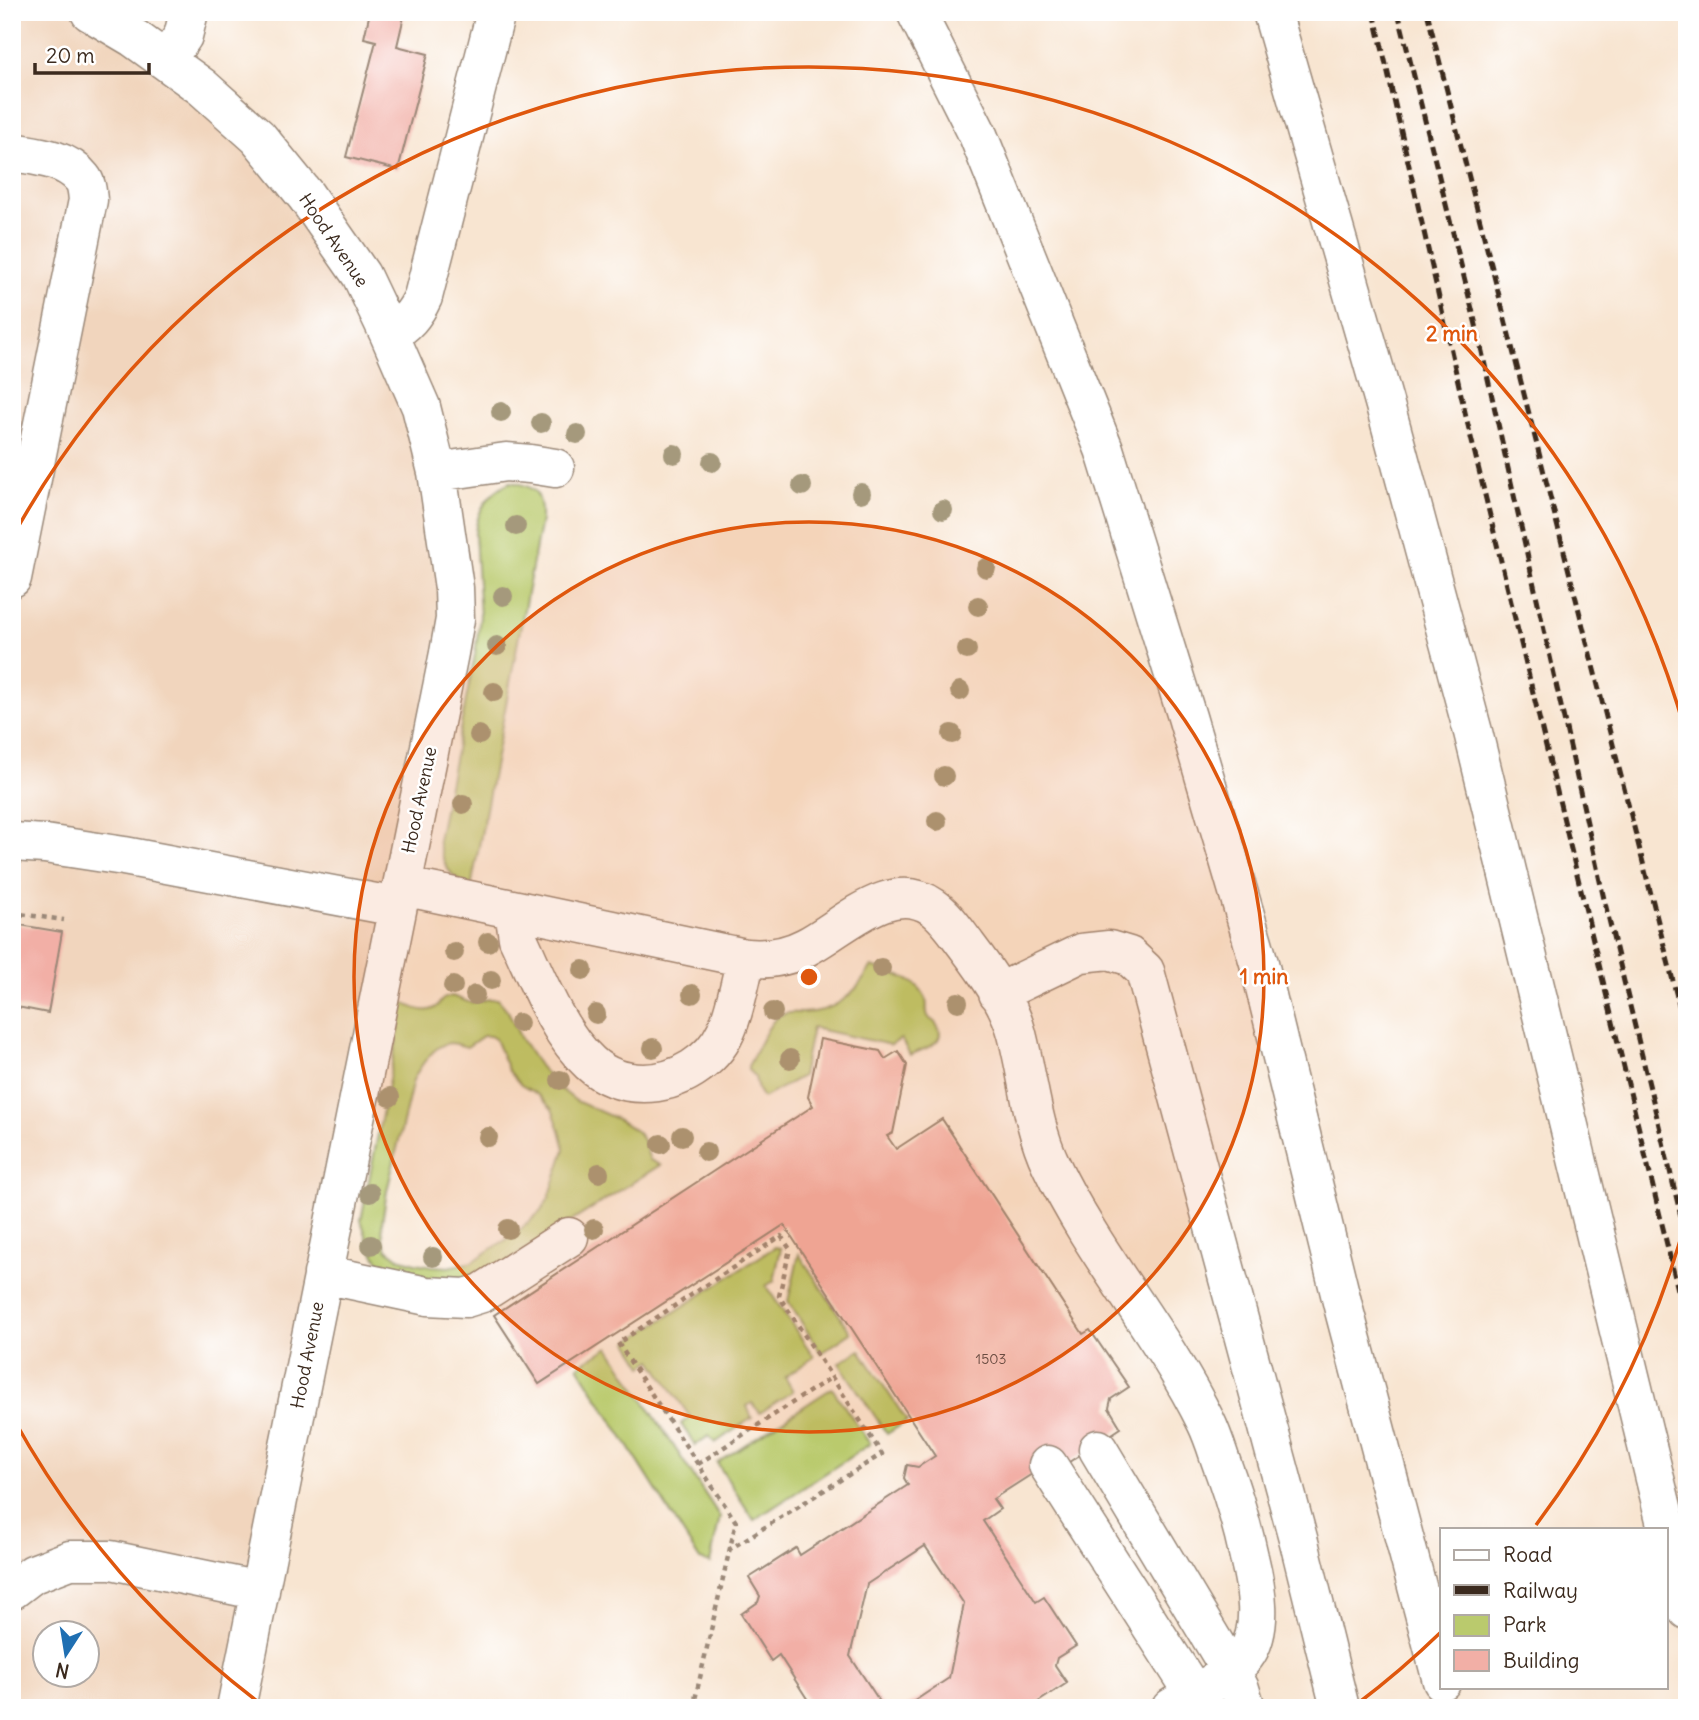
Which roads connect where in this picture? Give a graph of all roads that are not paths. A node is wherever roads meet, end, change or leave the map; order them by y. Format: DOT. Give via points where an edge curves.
graph roads {
  1 [pos="90,12"];
  2 [pos="189,12"];
  3 [pos="496,12"];
  4 [pos="916,12"];
  5 [pos="1272,12"];
  6 [pos="166,61"];
  7 [pos="12,152"];
  8 [pos="389,334"];
  9 [pos="555,468"];
  10 [pos="437,472"];
  11 [pos="12,578"];
  12 [pos="12,842"];
  13 [pos="399,897"];
  14 [pos="519,911"];
  15 [pos="746,958"];
  16 [pos="998,993"];
  17 [pos="569,1237"];
  18 [pos="323,1274"];
  19 [pos="1098,1449"];
  20 [pos="1048,1465"];
  21 [pos="1667,1528"];
  22 [pos="1668,1531"];
  23 [pos="12,1590"];
  24 [pos="260,1591"];
  25 [pos="1687,1609"];
  26 [pos="1231,1671"];
  27 [pos="1440,1673"];
  28 [pos="1443,1688"];
  29 [pos="1183,1700"];
  30 [pos="242,1707"];
  31 [pos="1246,1708"];
  32 [pos="1340,1708"];
  33 [pos="1449,1708"];
  1 -- 6 [label="street, Hood Avenue"];
  2 -- 6 [label="street" via="183,36"];
  3 -- 8 [label="street" via="423,297 411,318"];
  4 -- 27 [label="street" via="978,135 1104,449 1259,963"];
  5 -- 21 [label="street" via="1473,732"];
  6 -- 8 [label="street, Hood Avenue" via="258,137 361,275"];
  7 -- 11 [label="street" via="70,167 83,178 88,200"];
  8 -- 10 [label="street, Hood Avenue" via="421,407"];
  9 -- 10 [label="street" via="506,462"];
  10 -- 13 [label="street, Hood Avenue" via="455,619"];
  12 -- 13 [label="street"];
  13 -- 14 [label="street"];
  13 -- 18 [label="street, Hood Avenue"];
  14 -- 15 [label="street"];
  14 -- 15 [label="street" via="518,938 561,1026 590,1063 623,1081 660,1082 679,1077 715,1049 733,1012"];
  15 -- 16 [label="street" via="762,960 793,953 864,910 905,899 933,907 948,921"];
  16 -- 26 [label="street" via="1017,1033 1048,1159 1067,1199 1185,1382 1208,1425 1226,1475 1256,1586 1257,1610 1255,1634 1246,1655"];
  16 -- 32 [label="street" via="1082,953 1110,950 1129,956 1145,971"];
  17 -- 18 [label="street" via="482,1293 466,1298 426,1296"];
  18 -- 24 [label="street, Hood Avenue"];
  19 -- 26 [label="street"];
  20 -- 29 [label="street"];
  22 -- 25 [label="street"];
  23 -- 24 [label="street" via="33,1574 70,1560 111,1560"];
  24 -- 30 [label="street, Hood Avenue"];
  26 -- 29 [label="street"];
  26 -- 31 [label="street"];
  28 -- 33 [label="street"];
}
